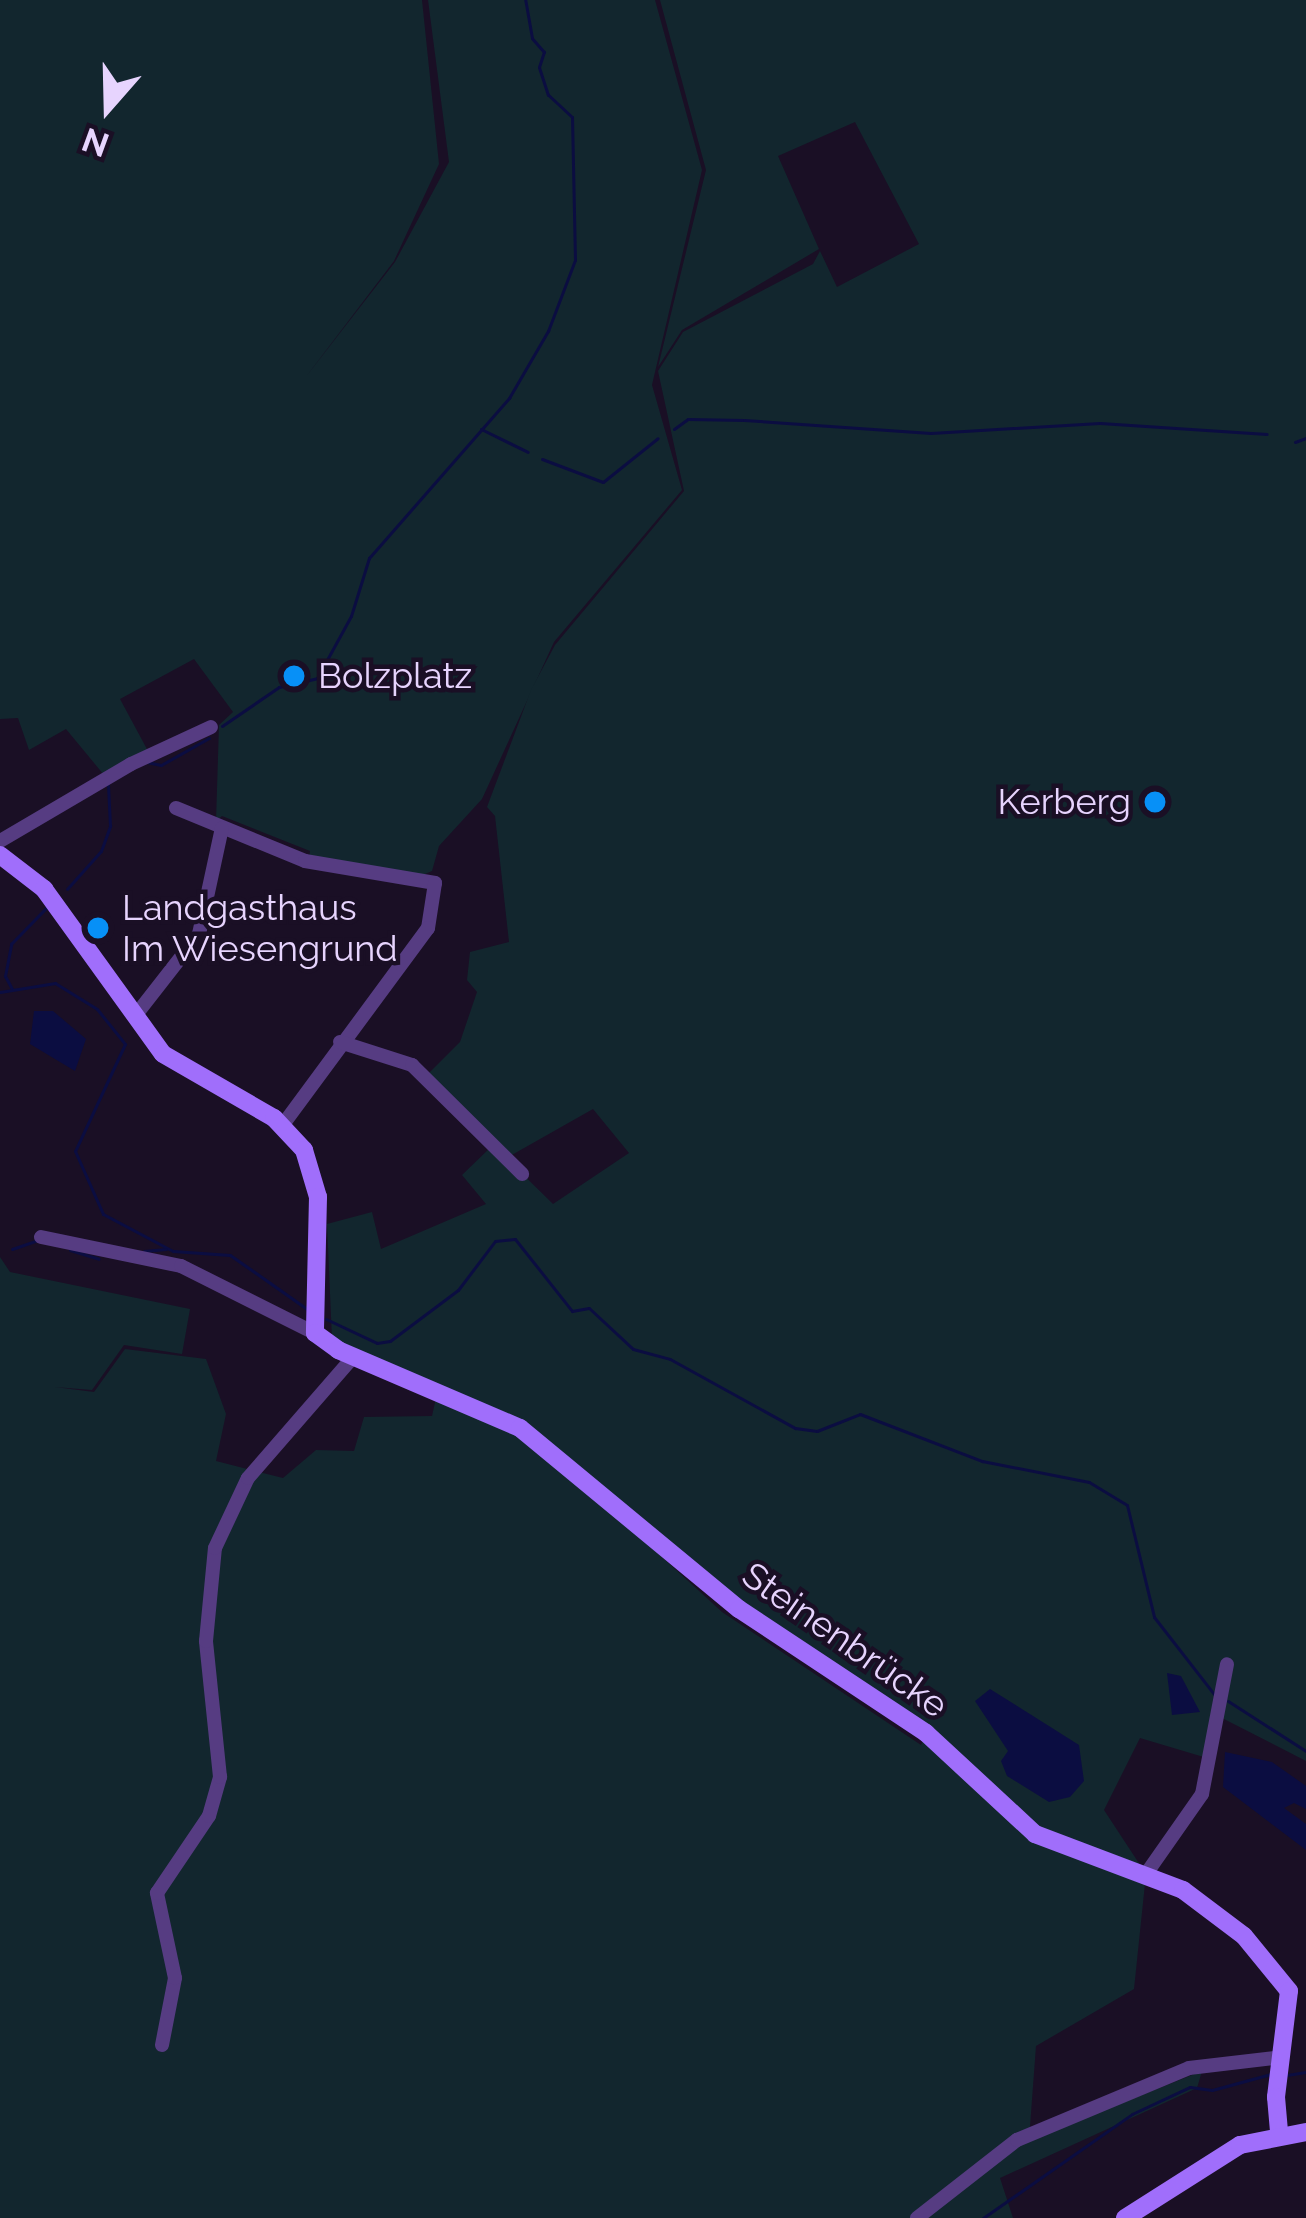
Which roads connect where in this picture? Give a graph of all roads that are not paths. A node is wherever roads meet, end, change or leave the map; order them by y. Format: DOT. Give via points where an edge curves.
graph roads {
  1 [pos="211,727"];
  2 [pos="176,808"];
  3 [pos="222,828"];
  4 [pos="0,841"];
  5 [pos="0,855"];
  6 [pos="135,1016"];
  7 [pos="340,1042"];
  8 [pos="283,1126"];
  9 [pos="522,1174"];
  10 [pos="41,1237"];
  11 [pos="314,1330"];
  12 [pos="352,1357"];
  13 [pos="1226,1664"];
  14 [pos="1146,1874"];
  15 [pos="162,2045"];
  16 [pos="1280,2069"];
  17 [pos="1306,2132"];
  18 [pos="1280,2133"];
  19 [pos="917,2218"];
  20 [pos="1125,2218"];
  1 -- 4 [label="street"];
  2 -- 3 [label="street"];
  3 -- 6 [label="street" via="199,934"];
  3 -- 7 [label="street" via="305,861 435,883 428,928"];
  5 -- 6 [label="main road" via="44,889"];
  6 -- 8 [label="main road" via="186,1073"];
  7 -- 8 [label="street"];
  7 -- 9 [label="street" via="412,1065"];
  8 -- 11 [label="main road" via="315,1176"];
  10 -- 11 [label="street" via="181,1266"];
  11 -- 12 [label="main road, Steinenbrücke"];
  12 -- 14 [label="main road, Steinenbrücke" via="520,1428 792,1649 926,1733 1035,1834"];
  12 -- 15 [label="street" via="248,1478 215,1548 206,1641 220,1777 209,1816 157,1893 175,1978"];
  13 -- 14 [label="street" via="1202,1794"];
  14 -- 16 [label="main road, Steinenbrücke" via="1216,1912 1270,1962 1290,2003"];
  16 -- 18 [label="main road, Steinenbrücke"];
  16 -- 19 [label="street" via="1189,2068 1017,2140"];
  17 -- 18 [label="main road"];
  18 -- 20 [label="main road" via="1204,2164"];
}
